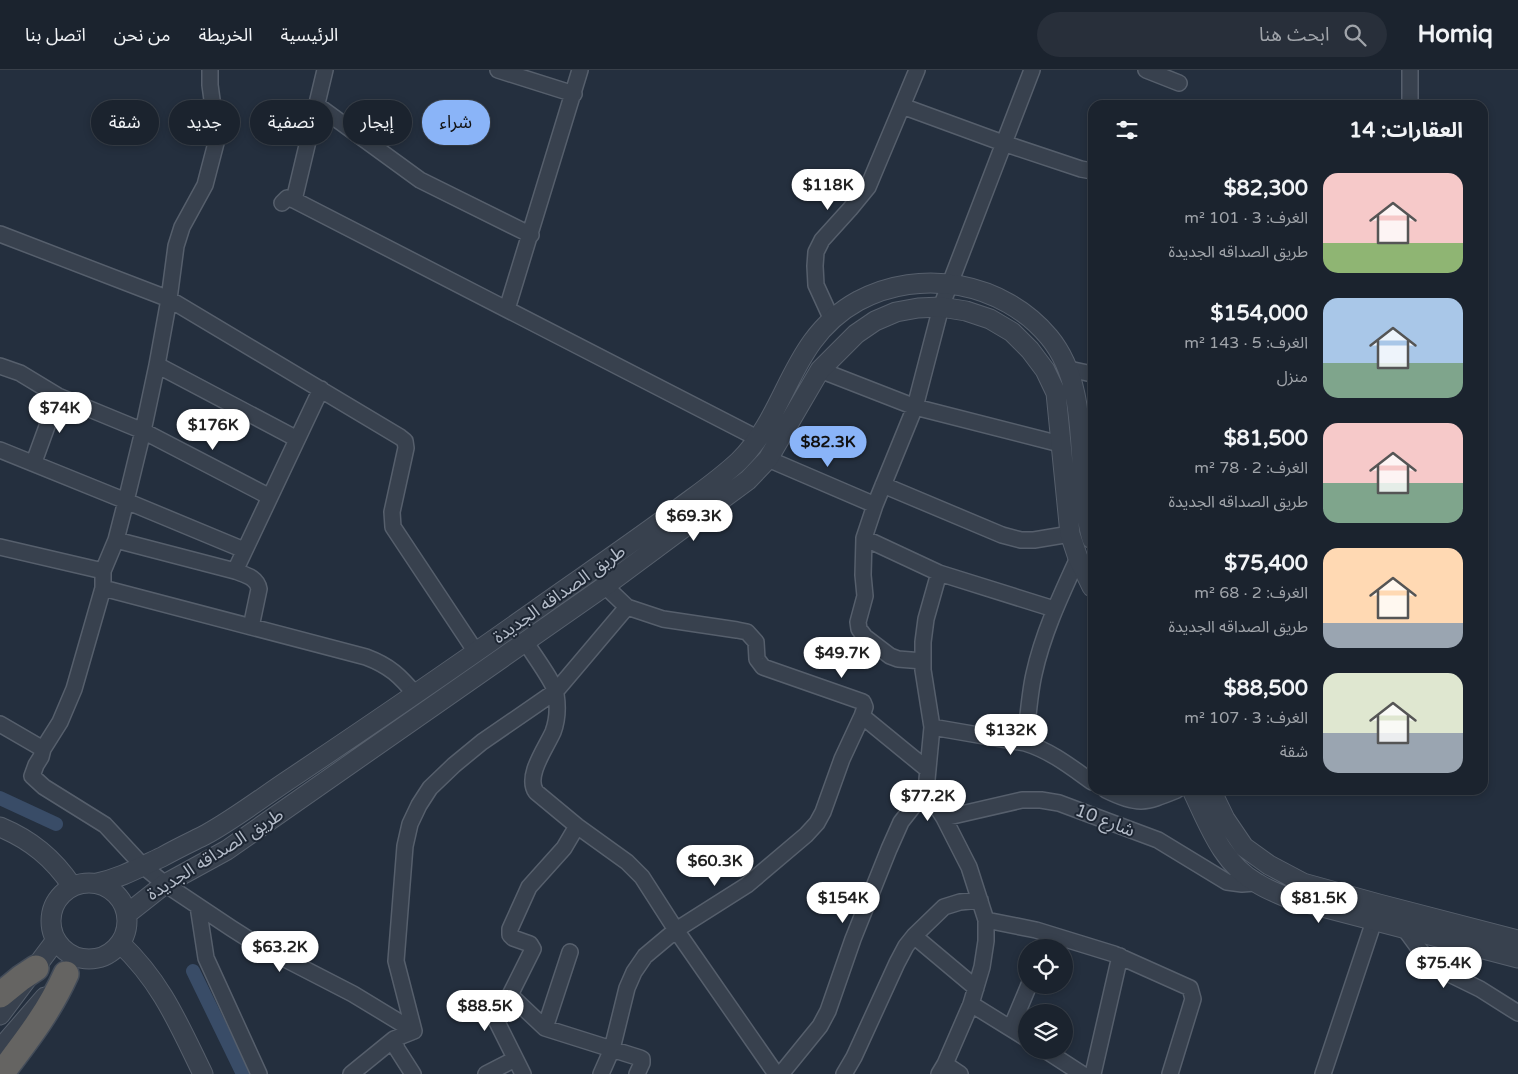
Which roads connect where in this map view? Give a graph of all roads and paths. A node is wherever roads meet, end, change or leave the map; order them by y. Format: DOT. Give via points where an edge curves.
graph roads {
  1 [pos="210,70"];
  2 [pos="325,70"];
  3 [pos="498,70"];
  4 [pos="580,70"];
  5 [pos="917,70"];
  6 [pos="1032,70"];
  7 [pos="1146,70"];
  8 [pos="1410,70"];
  9 [pos="1180,83"];
  10 [pos="574,94"];
  11 [pos="318,100"];
  12 [pos="1410,100"];
  13 [pos="902,106"];
  14 [pos="333,117"];
  15 [pos="1003,143"];
  16 [pos="305,145"];
  17 [pos="1088,170"];
  18 [pos="0,234"];
  19 [pos="531,235"];
  20 [pos="950,283"];
  21 [pos="169,299"];
  22 [pos="941,307"];
  23 [pos="507,309"];
  24 [pos="832,320"];
  25 [pos="801,358"];
  26 [pos="157,365"];
  27 [pos="0,366"];
  28 [pos="820,370"];
  29 [pos="1070,370"];
  30 [pos="1088,373"];
  31 [pos="321,389"];
  32 [pos="1076,392"];
  33 [pos="1056,393"];
  34 [pos="58,396"];
  35 [pos="914,407"];
  36 [pos="143,431"];
  37 [pos="297,439"];
  38 [pos="759,439"];
  39 [pos="1060,444"];
  40 [pos="0,450"];
  41 [pos="768,459"];
  42 [pos="34,462"];
  43 [pos="883,485"];
  44 [pos="270,497"];
  45 [pos="126,501"];
  46 [pos="875,505"];
  47 [pos="1088,522"];
  48 [pos="648,531"];
  49 [pos="1070,534"];
  50 [pos="864,538"];
  51 [pos="116,540"];
  52 [pos="661,546"];
  53 [pos="0,547"];
  54 [pos="244,550"];
  55 [pos="1078,558"];
  56 [pos="103,571"];
  57 [pos="235,571"];
  58 [pos="939,573"];
  59 [pos="1088,579"];
  60 [pos="605,586"];
  61 [pos="103,588"];
  62 [pos="627,607"];
  63 [pos="1054,609"];
  64 [pos="515,625"];
  65 [pos="251,627"];
  66 [pos="525,641"];
  67 [pos="476,652"];
  68 [pos="923,661"];
  69 [pos="556,691"];
  70 [pos="416,695"];
  71 [pos="862,716"];
  72 [pos="0,724"];
  73 [pos="932,727"];
  74 [pos="1025,743"];
  75 [pos="43,749"];
  76 [pos="928,770"];
  77 [pos="1088,779"];
  78 [pos="926,790"];
  79 [pos="1116,795"];
  80 [pos="1164,795"];
  81 [pos="1194,795"];
  82 [pos="1213,795"];
  83 [pos="944,818"];
  84 [pos="577,826"];
  85 [pos="0,827"];
  86 [pos="143,866"];
  87 [pos="97,883"];
  88 [pos="1255,883"];
  89 [pos="165,884"];
  90 [pos="72,886"];
  91 [pos="980,900"];
  92 [pos="198,906"];
  93 [pos="1377,913"];
  94 [pos="126,914"];
  95 [pos="986,920"];
  96 [pos="1404,928"];
  97 [pos="676,930"];
  98 [pos="914,936"];
  99 [pos="1041,939"];
  100 [pos="56,940"];
  101 [pos="1518,940"];
  102 [pos="120,944"];
  103 [pos="1073,946"];
  104 [pos="570,952"];
  105 [pos="1120,956"];
  106 [pos="1518,958"];
  107 [pos="73,966"];
  108 [pos="36,968"];
  109 [pos="976,988"];
  110 [pos="1025,994"];
  111 [pos="510,995"];
  112 [pos="0,996"];
  113 [pos="971,1004"];
  114 [pos="1518,1013"];
  115 [pos="0,1015"];
  116 [pos="545,1028"];
  117 [pos="1011,1028"];
  118 [pos="414,1031"];
  119 [pos="1018,1033"];
  120 [pos="394,1039"];
  121 [pos="612,1049"];
  122 [pos="0,1050"];
  123 [pos="515,1058"];
  124 [pos="1059,1059"];
  125 [pos="367,1068"];
  126 [pos="942,1069"];
  127 [pos="1,1074"];
  128 [pos="203,1074"];
  129 [pos="259,1074"];
  130 [pos="351,1074"];
  131 [pos="413,1074"];
  132 [pos="486,1074"];
  133 [pos="523,1074"];
  134 [pos="601,1074"];
  135 [pos="636,1074"];
  136 [pos="776,1074"];
  137 [pos="781,1074"];
  138 [pos="844,1074"];
  139 [pos="960,1074"];
  140 [pos="1082,1074"];
  141 [pos="1093,1074"];
  142 [pos="1170,1074"];
  143 [pos="1324,1074"];
  1 -- 21 [label="street" via="216,143 205,186 182,227 176,246"];
  2 -- 11 [label="street"];
  3 -- 10 [label="street"];
  4 -- 10 [label="street"];
  5 -- 13 [label="street"];
  6 -- 15 [label="street"];
  7 -- 9 [label="street"];
  8 -- 12 [label="street"];
  10 -- 19 [label="street"];
  13 -- 15 [label="street"];
  13 -- 24 [label="street" via="868,186 822,240 816,252 816,285"];
  14 -- 19 [label="street" via="420,180"];
  15 -- 17 [label="street"];
  15 -- 20 [label="street"];
  16 -- 23 [label="street" via="288,202"];
  18 -- 21 [label="street"];
  19 -- 23 [label="street"];
  20 -- 22 [label="street"];
  20 -- 24 [label="street, طريق الصداقه الجديدة" via="918,283 887,289 858,302"];
  20 -- 29 [label="street, طريق الصداقه الجديدة" via="996,297 1028,316 1049,336"];
  21 -- 26 [label="street"];
  21 -- 31 [label="street"];
  22 -- 28 [label="street, طريق الصداقه الجديدة" via="896,312 875,321 856,334"];
  22 -- 33 [label="street, طريق الصداقه الجديدة" via="966,310 1012,332 1040,363"];
  22 -- 35 [label="street"];
  23 -- 38 [label="street"];
  24 -- 25 [label="street, طريق الصداقه الجديدة"];
  25 -- 28 [label="street"];
  25 -- 38 [label="street, طريق الصداقه الجديدة"];
  26 -- 36 [label="street"];
  26 -- 37 [label="street"];
  27 -- 34 [label="street" via="20,373"];
  28 -- 35 [label="street"];
  28 -- 41 [label="street, طريق الصداقه الجديدة"];
  29 -- 30 [label="street"];
  29 -- 32 [label="street, طريق الصداقه الجديدة"];
  31 -- 37 [label="street"];
  31 -- 67 [label="street" via="404,441 406,448 392,512 394,527"];
  32 -- 33 [label="street"];
  32 -- 47 [label="street, طريق الصداقه الجديدة"];
  33 -- 39 [label="street, طريق الصداقه الجديدة"];
  34 -- 36 [label="street"];
  34 -- 42 [label="street"];
  35 -- 39 [label="street"];
  35 -- 43 [label="street"];
  36 -- 44 [label="street"];
  36 -- 45 [label="street"];
  37 -- 44 [label="street"];
  38 -- 48 [label="street, طريق الصداقه الجديدة" via="722,476"];
  39 -- 49 [label="street, طريق الصداقه الجديدة"];
  40 -- 42 [label="street"];
  41 -- 46 [label="street"];
  41 -- 52 [label="street, طريق الصداقه الجديدة" via="748,480"];
  42 -- 45 [label="street"];
  43 -- 46 [label="street"];
  43 -- 49 [label="street" via="1021,540"];
  44 -- 54 [label="street"];
  45 -- 51 [label="street"];
  45 -- 54 [label="street"];
  46 -- 50 [label="street"];
  48 -- 52 [label="street"];
  48 -- 64 [label="street, طريق الصداقه الجديدة"];
  49 -- 55 [label="street, طريق الصداقه الجديدة"];
  50 -- 58 [label="street"];
  50 -- 68 [label="street" via="865,596 859,629 890,656 906,661"];
  51 -- 56 [label="street"];
  51 -- 57 [label="street"];
  52 -- 60 [label="street, طريق الصداقه الجديدة"];
  53 -- 56 [label="street"];
  54 -- 57 [label="street"];
  55 -- 59 [label="street, طريق الصداقه الجديدة"];
  55 -- 63 [label="street"];
  56 -- 61 [label="street"];
  57 -- 65 [label="street" via="251,577 258,584"];
  58 -- 63 [label="street"];
  58 -- 68 [label="street" via="926,619"];
  60 -- 62 [label="street"];
  60 -- 66 [label="street, طريق الصداقه الجديدة"];
  61 -- 65 [label="street"];
  61 -- 75 [label="street" via="74,689 60,722"];
  62 -- 69 [label="street"];
  62 -- 71 [label="street" via="663,619 747,632 756,642 756,659 763,667 864,702 866,707"];
  63 -- 74 [label="street" via="1034,676"];
  64 -- 66 [label="street"];
  64 -- 67 [label="street, طريق الصداقه الجديدة"];
  65 -- 70 [label="street" via="383,663 398,673"];
  66 -- 69 [label="street"];
  66 -- 89 [label="street, طريق الصداقه الجديدة" via="227,850"];
  67 -- 70 [label="street, طريق الصداقه الجديدة"];
  68 -- 73 [label="street"];
  69 -- 84 [label="street" via="557,719 533,774 532,786"];
  69 -- 118 [label="street" via="454,765 430,788 410,824 405,846 396,961"];
  70 -- 86 [label="street, طريق الصداقه الجديدة" via="208,833"];
  71 -- 76 [label="street"];
  71 -- 97 [label="street" via="823,812 806,835 747,885"];
  72 -- 75 [label="street"];
  73 -- 74 [label="street"];
  73 -- 76 [label="street"];
  74 -- 77 [label="street" via="1050,752"];
  75 -- 86 [label="street" via="32,776 105,825"];
  76 -- 78 [label="street"];
  78 -- 83 [label="street"];
  78 -- 137 [label="street" via="901,822 889,849 828,1011 820,1026"];
  79 -- 80 [label="street" via="1140,802"];
  81 -- 88 [label="street" via="1225,854"];
  82 -- 93 [label="street" via="1244,847 1269,865 1303,882"];
  83 -- 88 [label="street, شارع 10" via="1022,800 1059,803 1158,840 1227,882"];
  83 -- 91 [label="street" via="969,867"];
  84 -- 97 [label="street" via="627,862 642,877"];
  84 -- 111 [label="street" via="564,848 528,887 510,930 510,935 530,944 533,949"];
  85 -- 90 [label="street" via="29,840 42,850"];
  86 -- 87 [label="street, طريق الصداقه الجديدة" via="129,874"];
  86 -- 89 [label="street"];
  87 -- 90 [label="street" via="84,882"];
  87 -- 94 [label="street" via="116,894"];
  88 -- 93 [label="street" via="1288,898"];
  89 -- 92 [label="street"];
  89 -- 94 [label="street, طريق الصداقه الجديدة"];
  90 -- 100 [label="street" via="54,904 51,929"];
  91 -- 95 [label="street"];
  91 -- 98 [label="street" via="944,907"];
  92 -- 118 [label="street" via="256,944 353,994"];
  92 -- 129 [label="street" via="206,958"];
  93 -- 96 [label="street"];
  93 -- 101 [label="street"];
  93 -- 143 [label="street"];
  94 -- 102 [label="street" via="125,934"];
  95 -- 99 [label="street"];
  95 -- 109 [label="street" via="986,941"];
  96 -- 106 [label="street"];
  96 -- 114 [label="street" via="1431,965 1480,989"];
  97 -- 121 [label="street" via="645,956 634,972"];
  97 -- 136 [label="street"];
  98 -- 109 [label="street"];
  98 -- 138 [label="street" via="897,962"];
  100 -- 107 [label="street" via="71,954"];
  100 -- 108 [label="street"];
  102 -- 107 [label="street" via="102,956"];
  102 -- 128 [label="street" via="165,998"];
  103 -- 105 [label="street"];
  104 -- 116 [label="street"];
  105 -- 141 [label="street"];
  105 -- 142 [label="street" via="1190,988 1193,999"];
  107 -- 122 [label="street"];
  107 -- 127 [label="highway" via="42,1019"];
  108 -- 112 [label="highway"];
  108 -- 115 [label="street"];
  109 -- 113 [label="street"];
  110 -- 117 [label="street"];
  111 -- 116 [label="street"];
  111 -- 123 [label="street" via="495,1012 495,1018"];
  113 -- 117 [label="street"];
  113 -- 126 [label="street"];
  116 -- 121 [label="street"];
  117 -- 119 [label="street"];
  118 -- 120 [label="street"];
  120 -- 125 [label="street"];
  120 -- 131 [label="street"];
  121 -- 134 [label="street"];
  121 -- 135 [label="street" via="642,1060"];
  123 -- 132 [label="street"];
  123 -- 133 [label="street"];
  124 -- 140 [label="street"];
  125 -- 130 [label="street"];
  126 -- 139 [label="street"];
}
